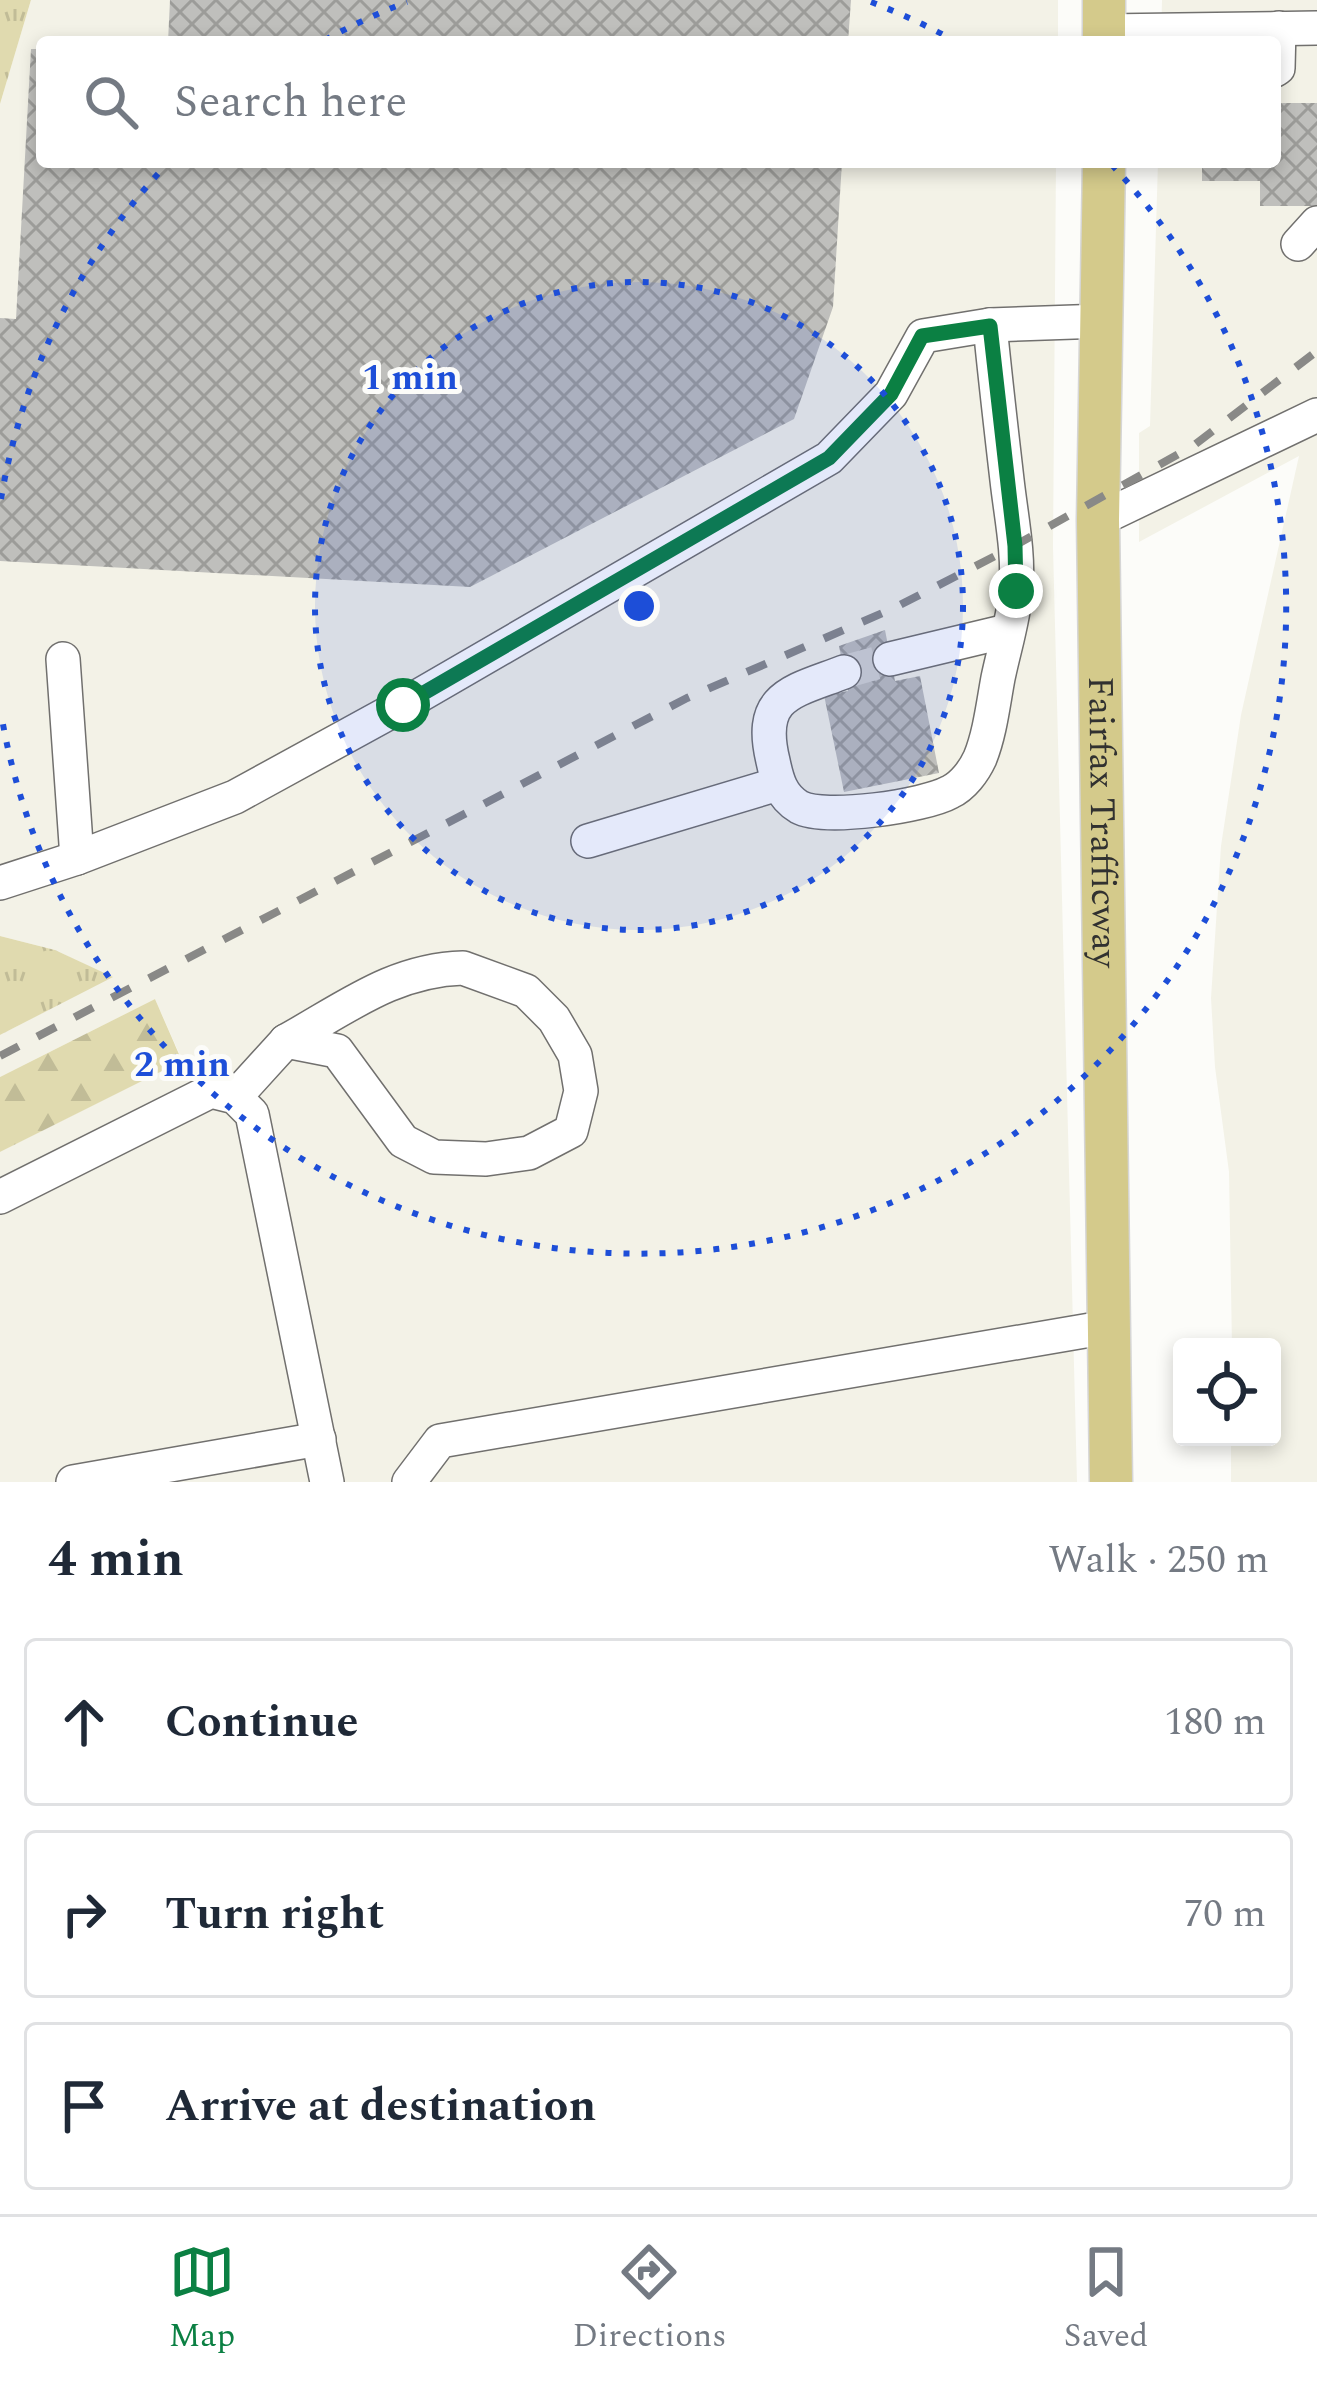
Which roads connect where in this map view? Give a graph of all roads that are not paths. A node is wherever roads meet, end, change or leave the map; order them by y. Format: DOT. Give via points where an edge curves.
graph roads {
  1 [pos="1270,19"];
  2 [pos="1104,24"];
  3 [pos="1317,28"];
  4 [pos="1104,168"];
  5 [pos="1103,321"];
  6 [pos="990,326"];
  7 [pos="1317,415"];
  8 [pos="1098,520"];
  9 [pos="1007,632"];
  10 [pos="63,659"];
  11 [pos="890,659"];
  12 [pos="844,672"];
  13 [pos="778,784"];
  14 [pos="588,842"];
  15 [pos="76,858"];
  16 [pos="0,883"];
  17 [pos="286,1041"];
  18 [pos="235,1097"];
  19 [pos="0,1197"];
  20 [pos="1108,1327"];
  21 [pos="319,1439"];
  22 [pos="73,1482"];
  23 [pos="327,1482"];
  24 [pos="409,1482"];
  25 [pos="1111,1482"];
  1 -- 2 [label="lane"];
  1 -- 3 [label="lane"];
  4 -- 5 [label="main road, Fairfax Trafficway"];
  5 -- 6 [label="lane"];
  5 -- 8 [label="main road, Fairfax Trafficway"];
  6 -- 9 [label="lane" via="1015,546"];
  6 -- 15 [label="lane" via="922,336 891,394 829,458 235,797"];
  7 -- 8 [label="lane"];
  8 -- 20 [label="main road, Fairfax Trafficway"];
  9 -- 11 [label="lane"];
  9 -- 13 [label="lane" via="979,760 952,792 823,815 800,807"];
  10 -- 15 [label="lane"];
  12 -- 13 [label="lane" via="771,708 766,732"];
  13 -- 14 [label="lane"];
  15 -- 16 [label="lane"];
  17 -- 17 [label="lane" via="337,1051 403,1141 434,1157 529,1153 571,1131 580,1091 574,1055 554,1019 526,991 463,968 404,976"];
  17 -- 18 [label="lane"];
  18 -- 19 [label="lane" via="211,1091"];
  18 -- 21 [label="lane" via="252,1114"];
  20 -- 24 [label="lane" via="440,1441"];
  20 -- 25 [label="main road, Fairfax Trafficway"];
  21 -- 22 [label="lane"];
  21 -- 23 [label="lane"];
}
